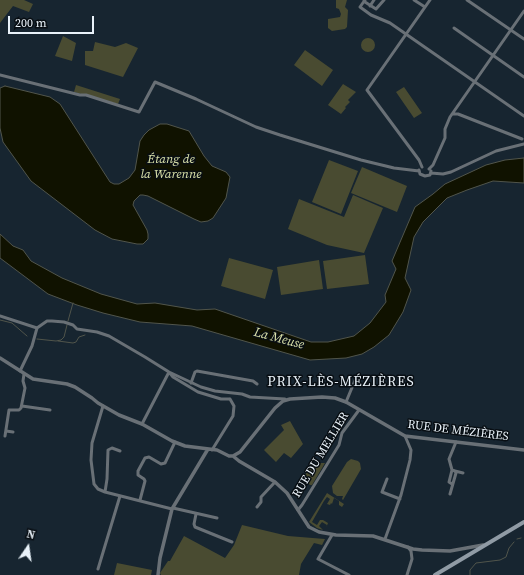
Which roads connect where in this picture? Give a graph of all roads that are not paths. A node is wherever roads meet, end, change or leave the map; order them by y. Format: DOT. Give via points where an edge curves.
graph roads {
  1 [pos="365,0"];
  2 [pos="374,0"];
  3 [pos="384,0"];
  4 [pos="414,0"];
  5 [pos="430,0"];
  6 [pos="467,0"];
  7 [pos="370,6"];
  8 [pos="425,7"];
  9 [pos="376,9"];
  10 [pos="524,11"];
  11 [pos="374,15"];
  12 [pos="454,28"];
  13 [pos="510,30"];
  14 [pos="405,34"];
  15 [pos="524,39"];
  16 [pos="493,55"];
  17 [pos="0,75"];
  18 [pos="524,77"];
  19 [pos="475,82"];
  20 [pos="452,114"];
  21 [pos="524,116"];
  22 [pos="523,138"];
  23 [pos="519,144"];
  24 [pos="524,144"];
  25 [pos="422,167"];
  26 [pos="429,169"];
  27 [pos="419,171"];
  28 [pos="431,173"];
  29 [pos="0,316"];
  30 [pos="37,328"];
  31 [pos="0,358"];
  32 [pos="20,371"];
  33 [pos="169,372"];
  34 [pos="24,374"];
  35 [pos="356,378"];
  36 [pos="191,383"];
  37 [pos="257,384"];
  38 [pos="231,393"];
  39 [pos="230,399"];
  40 [pos="268,399"];
  41 [pos="274,399"];
  42 [pos="287,399"];
  43 [pos="346,402"];
  44 [pos="278,404"];
  45 [pos="22,406"];
  46 [pos="103,406"];
  47 [pos="50,410"];
  48 [pos="359,410"];
  49 [pos="142,424"];
  50 [pos="6,431"];
  51 [pos="13,432"];
  52 [pos="5,436"];
  53 [pos="405,436"];
  54 [pos="175,442"];
  55 [pos="456,442"];
  56 [pos="202,449"];
  57 [pos="210,450"];
  58 [pos="524,450"];
  59 [pos="120,451"];
  60 [pos="233,456"];
  61 [pos="201,460"];
  62 [pos="453,471"];
  63 [pos="463,473"];
  64 [pos="387,479"];
  65 [pos="275,482"];
  66 [pos="105,492"];
  67 [pos="450,494"];
  68 [pos="120,496"];
  69 [pos="400,499"];
  70 [pos="140,500"];
  71 [pos="257,507"];
  72 [pos="172,508"];
  73 [pos="298,510"];
  74 [pos="196,514"];
  75 [pos="217,518"];
  76 [pos="523,524"];
  77 [pos="332,535"];
  78 [pos="385,540"];
  79 [pos="232,542"];
  80 [pos="486,544"];
  81 [pos="408,547"];
  82 [pos="98,569"];
  83 [pos="158,575"];
  84 [pos="350,575"];
  85 [pos="407,575"];
  86 [pos="435,575"];
  1 -- 7 [label="street" via="364,2"];
  1 -- 11 [label="street" via="360,7"];
  2 -- 7 [label="street"];
  3 -- 9 [label="street"];
  4 -- 8 [label="street"];
  5 -- 8 [label="street"];
  6 -- 13 [label="street"];
  7 -- 9 [label="street"];
  8 -- 14 [label="street"];
  9 -- 11 [label="street"];
  10 -- 13 [label="street"];
  11 -- 14 [label="street"];
  12 -- 16 [label="street"];
  13 -- 15 [label="street"];
  13 -- 16 [label="street"];
  14 -- 19 [label="street"];
  14 -- 25 [label="street" via="367,90"];
  16 -- 18 [label="street"];
  16 -- 19 [label="street"];
  17 -- 27 [label="street" via="80,95 86,94 138,112 155,82 256,127 290,139 361,160"];
  19 -- 20 [label="street"];
  19 -- 21 [label="street"];
  20 -- 22 [label="street"];
  20 -- 26 [label="street" via="433,165"];
  22 -- 23 [label="street"];
  23 -- 24 [label="street"];
  23 -- 28 [label="street" via="496,151 451,172"];
  25 -- 26 [label="street"];
  25 -- 27 [label="street"];
  26 -- 28 [label="street"];
  27 -- 28 [label="street" via="425,176"];
  29 -- 30 [label="street"];
  30 -- 32 [label="street"];
  30 -- 33 [label="street" via="47,322 64,322 77,329 109,336"];
  31 -- 32 [label="street"];
  32 -- 34 [label="street"];
  33 -- 36 [label="street"];
  33 -- 39 [label="street" via="198,392"];
  33 -- 49 [label="street"];
  34 -- 45 [label="street"];
  34 -- 46 [label="street" via="71,386"];
  35 -- 43 [label="street"];
  36 -- 37 [label="street" via="197,371 253,381"];
  36 -- 38 [label="street"];
  38 -- 39 [label="street"];
  38 -- 40 [label="street"];
  39 -- 57 [label="street" via="234,409 230,421"];
  40 -- 41 [label="street"];
  40 -- 44 [label="street"];
  41 -- 42 [label="street"];
  41 -- 44 [label="street"];
  42 -- 43 [label="street, RUE DE MÉZIÈRES" via="329,397"];
  42 -- 44 [label="street, RUE DE MÉZIÈRES"];
  43 -- 48 [label="street, RUE DE MÉZIÈRES"];
  44 -- 60 [label="street" via="240,452"];
  45 -- 47 [label="street"];
  45 -- 50 [label="street" via="19,410 9,410"];
  46 -- 49 [label="street"];
  46 -- 66 [label="street" via="92,443 91,460 94,484"];
  48 -- 53 [label="street, RUE DE MÉZIÈRES"];
  48 -- 73 [label="street, RUE DU MELLIER" via="342,433 339,445"];
  49 -- 54 [label="street"];
  50 -- 51 [label="street"];
  50 -- 52 [label="street"];
  53 -- 55 [label="street, RUE DE MÉZIÈRES"];
  53 -- 69 [label="street" via="411,450 407,478"];
  54 -- 56 [label="street"];
  54 -- 70 [label="street" via="164,463 145,458 138,472 145,482"];
  55 -- 58 [label="street, RUE DE MÉZIÈRES"];
  55 -- 62 [label="street" via="449,457"];
  56 -- 57 [label="street"];
  56 -- 61 [label="street"];
  57 -- 60 [label="street"];
  57 -- 61 [label="street"];
  59 -- 66 [label="street" via="112,448 108,450"];
  60 -- 65 [label="street"];
  61 -- 72 [label="street"];
  62 -- 63 [label="street"];
  62 -- 67 [label="street" via="456,473"];
  64 -- 69 [label="street" via="382,492"];
  65 -- 71 [label="street" via="261,497"];
  65 -- 73 [label="street" via="287,493"];
  66 -- 68 [label="street"];
  68 -- 70 [label="street"];
  68 -- 82 [label="street"];
  69 -- 78 [label="street"];
  70 -- 72 [label="street"];
  72 -- 74 [label="street"];
  72 -- 83 [label="street"];
  73 -- 77 [label="street" via="309,527"];
  74 -- 75 [label="street"];
  74 -- 79 [label="street" via="195,527"];
  76 -- 80 [label="main road"];
  77 -- 78 [label="street" via="365,535"];
  77 -- 84 [label="street" via="318,559"];
  78 -- 81 [label="street"];
  80 -- 81 [label="street" via="450,551"];
  80 -- 86 [label="main road"];
  81 -- 85 [label="street" via="412,559"];
}
